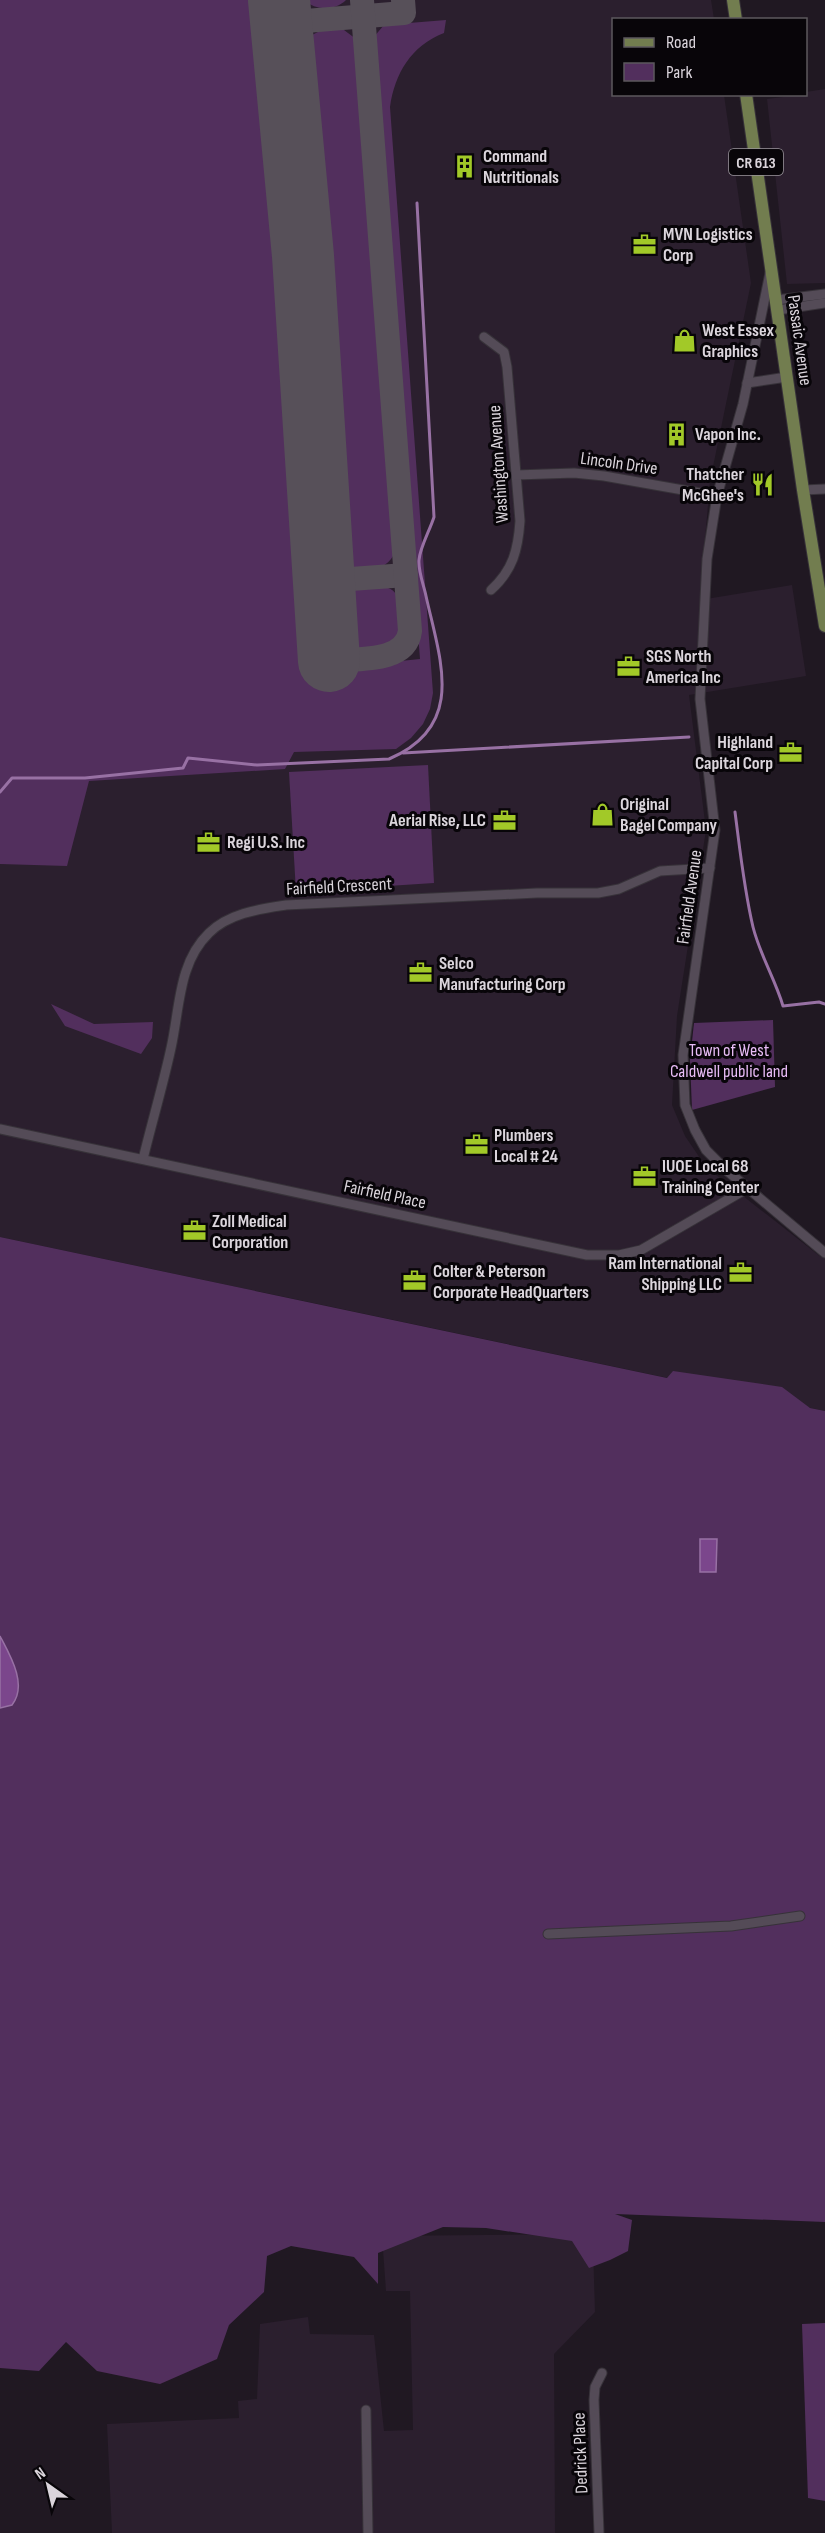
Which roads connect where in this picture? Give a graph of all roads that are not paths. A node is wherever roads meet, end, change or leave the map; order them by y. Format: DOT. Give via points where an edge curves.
graph roads {
  1 [pos="733,0"];
  2 [pos="735,18"];
  3 [pos="746,96"];
  4 [pos="771,264"];
  5 [pos="825,294"];
  6 [pos="825,303"];
  7 [pos="777,305"];
  8 [pos="484,337"];
  9 [pos="787,377"];
  10 [pos="747,383"];
  11 [pos="516,475"];
  12 [pos="825,489"];
  13 [pos="803,490"];
  14 [pos="717,496"];
  15 [pos="491,590"];
  16 [pos="825,626"];
  17 [pos="710,868"];
  18 [pos="0,1129"];
  19 [pos="143,1159"];
  20 [pos="748,1188"];
  21 [pos="825,1253"];
  22 [pos="800,1916"];
  23 [pos="548,1934"];
  24 [pos="602,2373"];
  25 [pos="366,2410"];
  26 [pos="368,2533"];
  27 [pos="599,2533"];
  1 -- 2 [label="main road"];
  3 -- 4 [label="main road, Passaic Avenue / CR 613"];
  4 -- 7 [label="main road, Passaic Avenue / CR 613"];
  4 -- 10 [label="street, Fairfield Avenue"];
  5 -- 7 [label="street"];
  6 -- 7 [label="street"];
  7 -- 9 [label="main road, Passaic Avenue / CR 613"];
  8 -- 11 [label="street, Washington Avenue" via="504,352"];
  9 -- 10 [label="street"];
  9 -- 13 [label="main road, Passaic Avenue / CR 613"];
  10 -- 14 [label="street, Fairfield Avenue"];
  11 -- 14 [label="street, Lincoln Drive" via="584,474"];
  11 -- 15 [label="street, Washington Avenue" via="518,547 502,580"];
  12 -- 13 [label="street"];
  13 -- 16 [label="main road, Passaic Avenue / CR 613"];
  14 -- 17 [label="street, Fairfield Avenue" via="707,559 700,699 715,830"];
  17 -- 19 [label="street, Fairfield Crescent" via="660,872 598,893 286,905 237,916 210,932 182,980 171,1046"];
  17 -- 20 [label="street, Fairfield Avenue" via="683,1054 685,1105 706,1150"];
  18 -- 19 [label="street, Fairfield Place"];
  19 -- 20 [label="street, Fairfield Place" via="587,1255 641,1250"];
  20 -- 21 [label="street, Fairfield Avenue"];
  22 -- 23 [label="street" via="731,1926"];
  24 -- 27 [label="street, Dedrick Place" via="594,2400"];
  25 -- 26 [label="street"];
}
